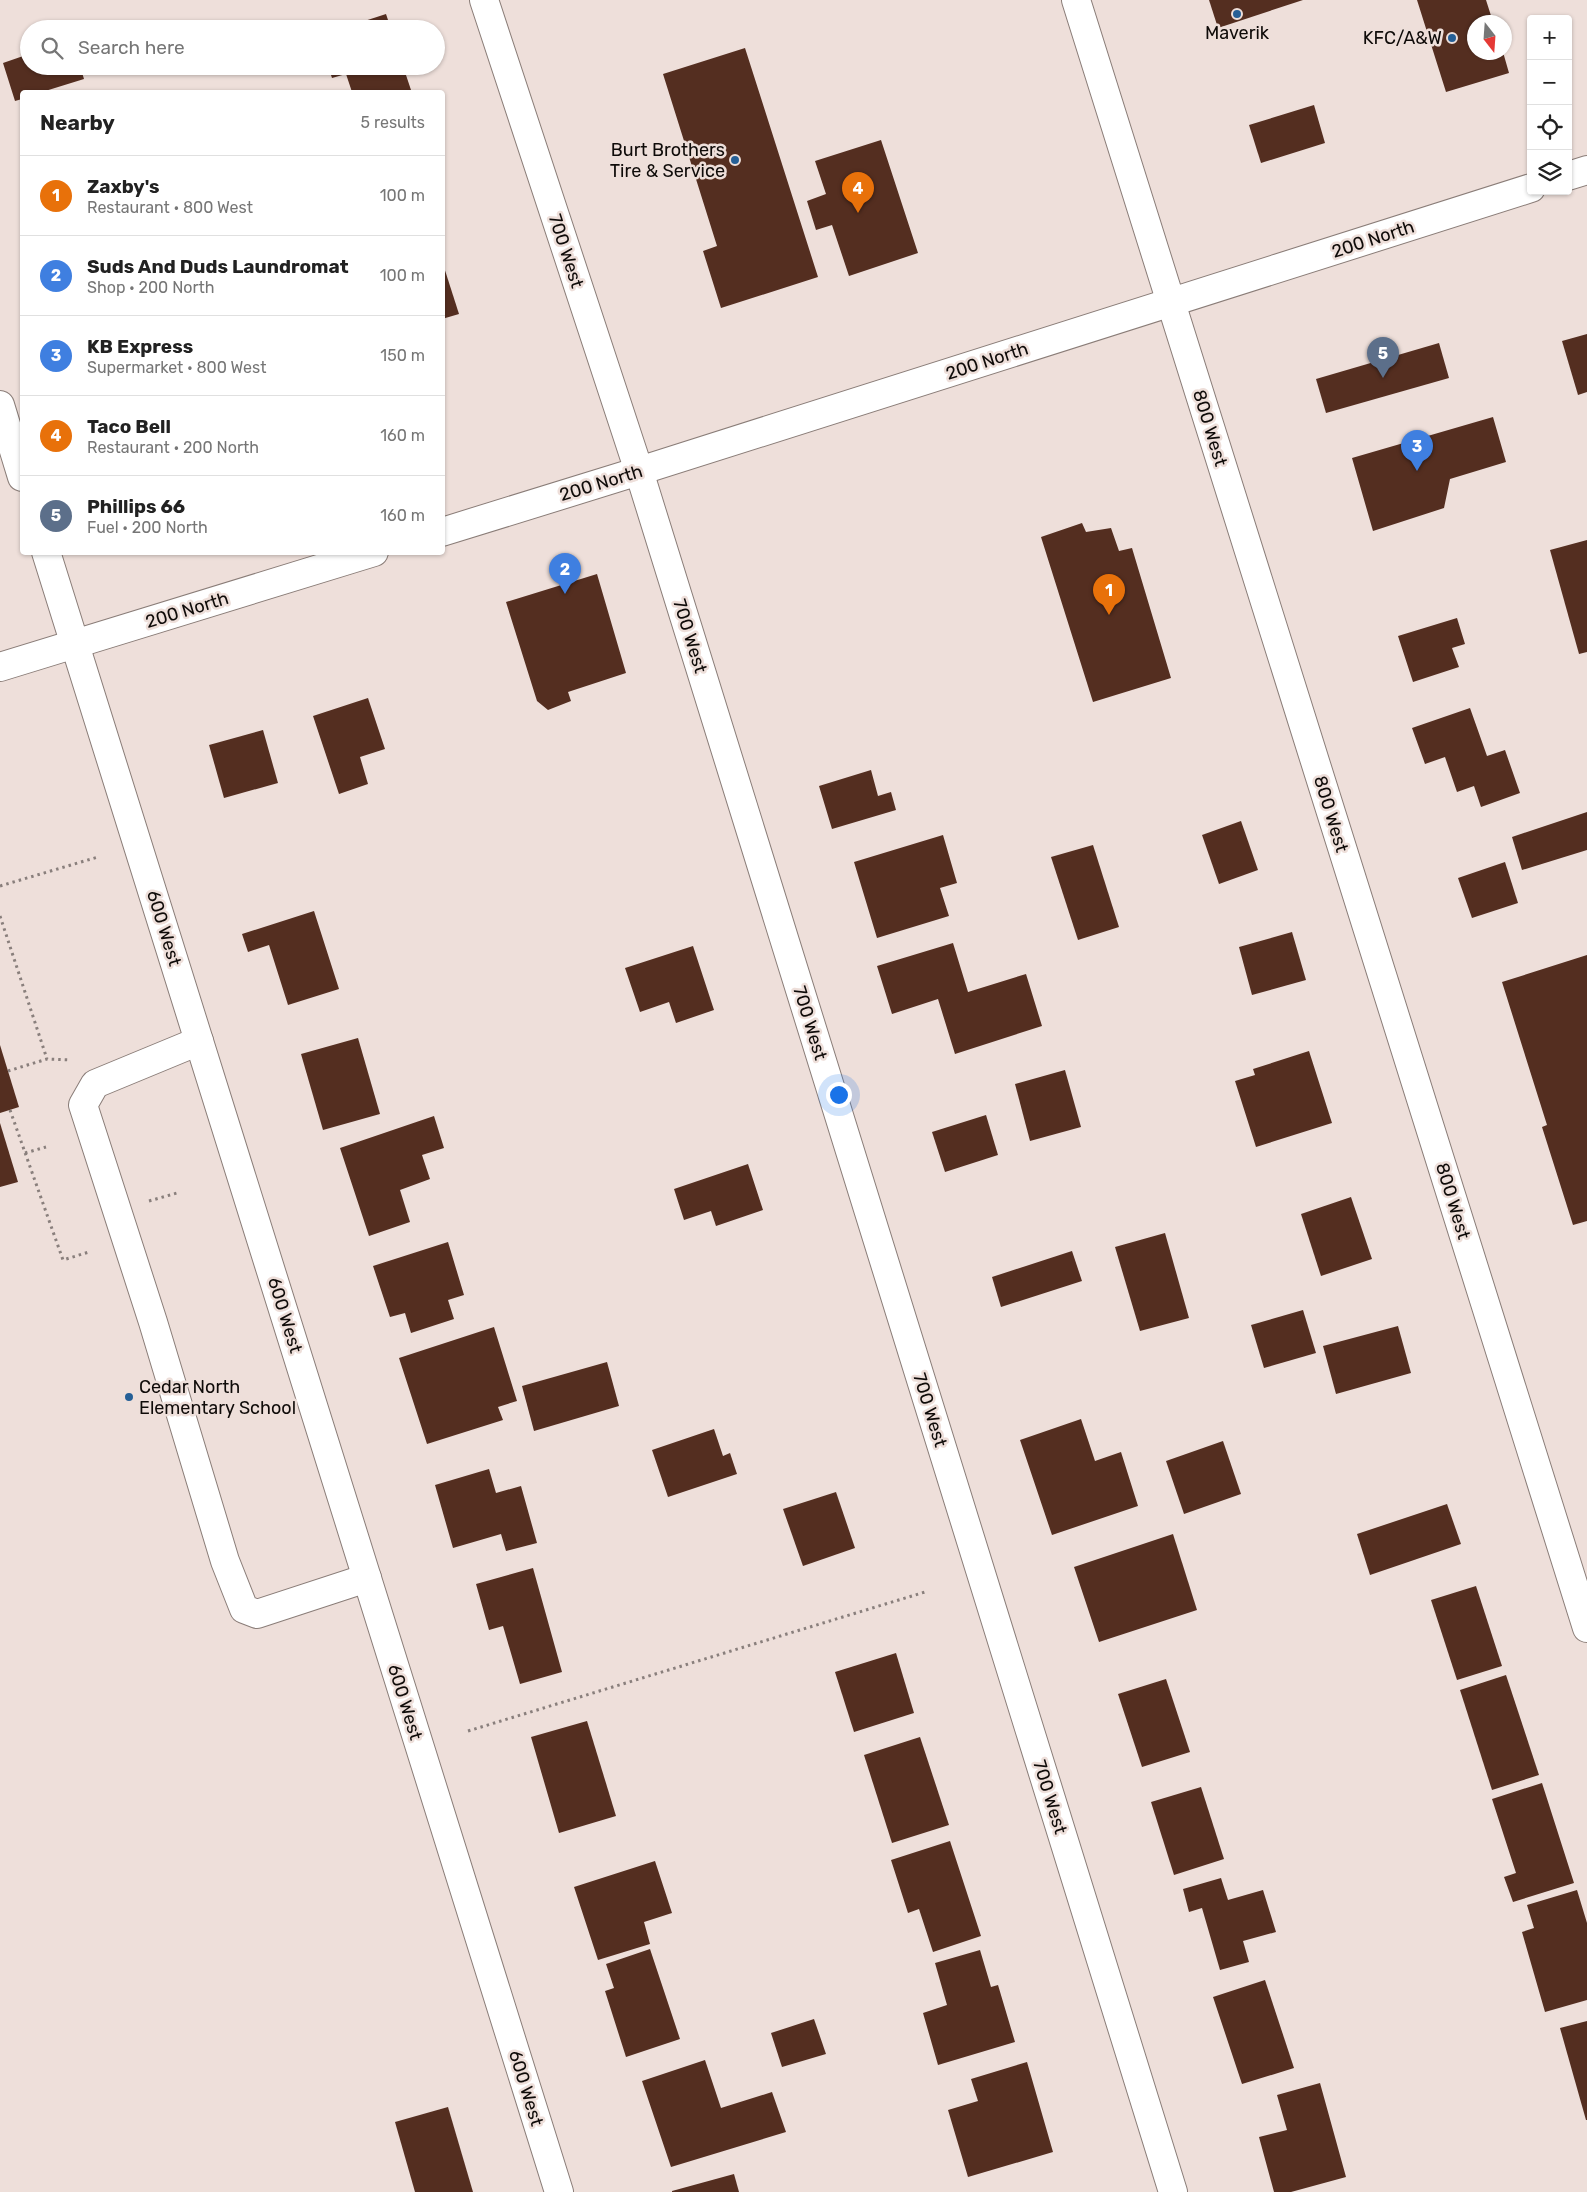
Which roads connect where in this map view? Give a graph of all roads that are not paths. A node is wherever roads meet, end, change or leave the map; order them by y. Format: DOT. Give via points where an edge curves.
graph roads {
  1 [pos="484,0"];
  2 [pos="1076,0"];
  3 [pos="1587,170"];
  4 [pos="1572,175"];
  5 [pos="1527,189"];
  6 [pos="1171,303"];
  7 [pos="0,405"];
  8 [pos="20,470"];
  9 [pos="639,472"];
  10 [pos="445,531"];
  11 [pos="47,555"];
  12 [pos="364,555"];
  13 [pos="75,644"];
  14 [pos="0,667"];
  15 [pos="199,1041"];
  16 [pos="367,1578"];
  17 [pos="1587,1628"];
  18 [pos="559,2192"];
  19 [pos="1173,2192"];
  1 -- 9 [label="street, 700 West"];
  2 -- 6 [label="street, 800 West"];
  3 -- 4 [label="street"];
  5 -- 6 [label="street, 200 North"];
  6 -- 9 [label="street, 200 North"];
  6 -- 17 [label="street, 800 West"];
  7 -- 8 [label="street"];
  9 -- 10 [label="street, 200 North"];
  9 -- 19 [label="street, 700 West"];
  11 -- 13 [label="street, 600 West"];
  12 -- 13 [label="street, 200 North"];
  13 -- 14 [label="street, 200 North"];
  13 -- 15 [label="street, 600 West"];
  15 -- 16 [label="street, 600 West"];
  15 -- 16 [label="street" via="95,1084 83,1104 225,1560 244,1609 257,1614"];
  16 -- 18 [label="street, 600 West"];
}
